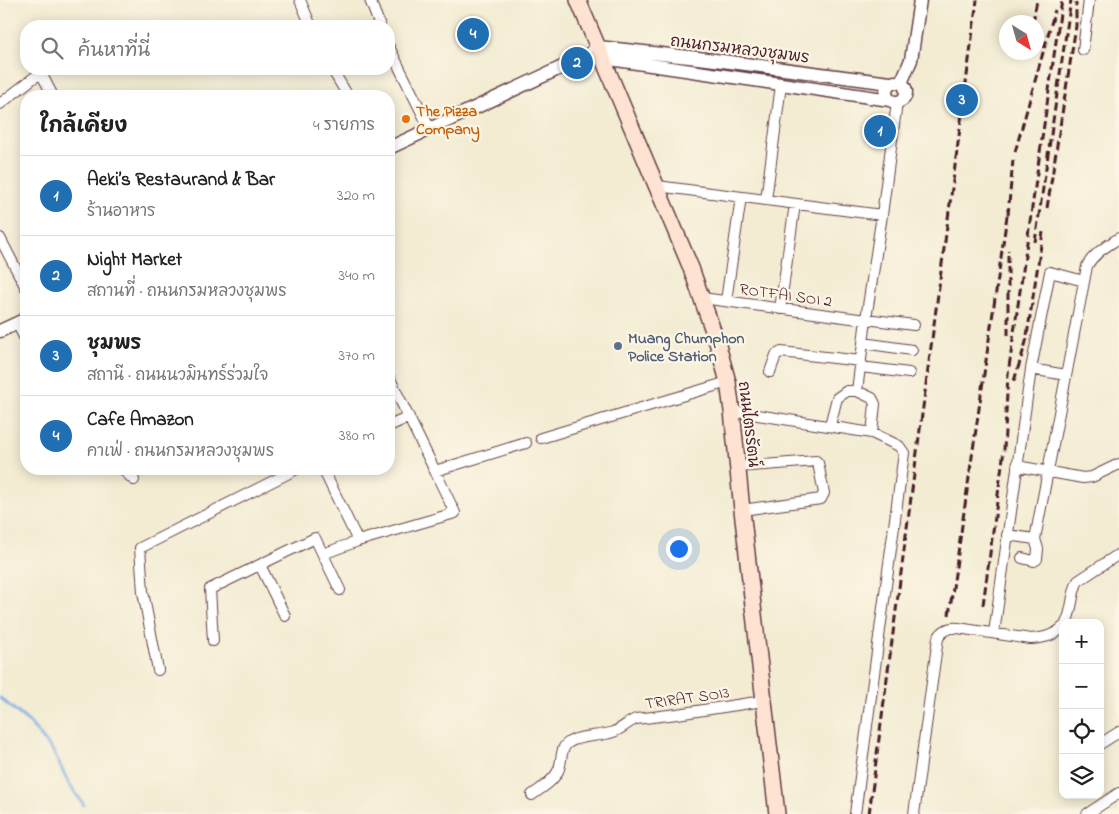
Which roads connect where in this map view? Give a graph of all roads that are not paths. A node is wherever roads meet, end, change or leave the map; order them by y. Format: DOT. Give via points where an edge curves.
graph roads {
  1 [pos="300,0"];
  2 [pos="370,0"];
  3 [pos="578,0"];
  4 [pos="920,0"];
  5 [pos="1089,0"];
  6 [pos="308,20"];
  7 [pos="378,20"];
  8 [pos="1083,50"];
  9 [pos="596,54"];
  10 [pos="395,59"];
  11 [pos="707,59"];
  12 [pos="784,70"];
  13 [pos="704,74"];
  14 [pos="38,75"];
  15 [pos="45,75"];
  16 [pos="336,75"];
  17 [pos="896,83"];
  18 [pos="781,85"];
  19 [pos="51,90"];
  20 [pos="344,90"];
  21 [pos="893,101"];
  22 [pos="1,103"];
  23 [pos="430,129"];
  24 [pos="395,145"];
  25 [pos="657,186"];
  26 [pos="742,197"];
  27 [pos="766,200"];
  28 [pos="796,204"];
  29 [pos="882,215"];
  30 [pos="0,238"];
  31 [pos="1119,238"];
  32 [pos="20,276"];
  33 [pos="1084,281"];
  34 [pos="702,298"];
  35 [pos="726,301"];
  36 [pos="780,308"];
  37 [pos="866,320"];
  38 [pos="20,322"];
  39 [pos="914,325"];
  40 [pos="0,331"];
  41 [pos="863,343"];
  42 [pos="912,350"];
  43 [pos="861,364"];
  44 [pos="1031,368"];
  45 [pos="770,372"];
  46 [pos="909,373"];
  47 [pos="1066,375"];
  48 [pos="728,382"];
  49 [pos="395,389"];
  50 [pos="857,391"];
  51 [pos="732,411"];
  52 [pos="409,417"];
  53 [pos="395,423"];
  54 [pos="830,426"];
  55 [pos="872,433"];
  56 [pos="541,438"];
  57 [pos="526,443"];
  58 [pos="1119,464"];
  59 [pos="1017,466"];
  60 [pos="738,467"];
  61 [pos="435,471"];
  62 [pos="1047,471"];
  63 [pos="129,475"];
  64 [pos="285,475"];
  65 [pos="326,475"];
  66 [pos="134,480"];
  67 [pos="742,510"];
  68 [pos="1007,535"];
  69 [pos="1035,539"];
  70 [pos="358,541"];
  71 [pos="323,554"];
  72 [pos="1119,554"];
  73 [pos="1022,558"];
  74 [pos="260,565"];
  75 [pos="340,590"];
  76 [pos="286,616"];
  77 [pos="1068,619"];
  78 [pos="1059,630"];
  79 [pos="994,633"];
  80 [pos="212,641"];
  81 [pos="158,670"];
  82 [pos="763,701"];
  83 [pos="1119,732"];
  84 [pos="1104,741"];
  85 [pos="1119,793"];
  86 [pos="532,794"];
  87 [pos="777,814"];
  88 [pos="855,814"];
  89 [pos="914,814"];
  90 [pos="1087,814"];
  1 -- 6 [label="street"];
  2 -- 7 [label="street"];
  3 -- 9 [label="main road, ถนนไตรรัตน์"];
  4 -- 17 [label="street" via="911,60"];
  5 -- 8 [label="street"];
  9 -- 11 [label="street, ถนนกรมหลวงชุมพร"];
  9 -- 13 [label="street, ถนนกรมหลวงชุมพร"];
  9 -- 23 [label="street"];
  9 -- 25 [label="main road, ถนนไตรรัตน์"];
  10 -- 23 [label="street"];
  11 -- 12 [label="street, ถนนกรมหลวงชุมพร"];
  11 -- 13 [label="street"];
  12 -- 17 [label="street, ถนนกรมหลวงชุมพร"];
  12 -- 18 [label="street"];
  13 -- 18 [label="street, ถนนกรมหลวงชุมพร"];
  14 -- 22 [label="street"];
  15 -- 19 [label="street"];
  16 -- 20 [label="street"];
  17 -- 21 [label="street" via="886,88"];
  17 -- 21 [label="street" via="905,86 906,93 903,99"];
  18 -- 21 [label="street, ถนนกรมหลวงชุมพร"];
  18 -- 27 [label="street"];
  21 -- 29 [label="street"];
  23 -- 24 [label="street"];
  25 -- 26 [label="street"];
  25 -- 34 [label="main road, ถนนไตรรัตน์"];
  26 -- 27 [label="street"];
  26 -- 35 [label="street"];
  27 -- 28 [label="street"];
  28 -- 29 [label="street"];
  28 -- 36 [label="street"];
  29 -- 37 [label="street"];
  30 -- 32 [label="street"];
  31 -- 33 [label="street" via="1091,259"];
  33 -- 44 [label="street" via="1050,272"];
  33 -- 47 [label="street"];
  34 -- 35 [label="street, ROTFAI SOI 2"];
  34 -- 48 [label="main road, ถนนไตรรัตน์"];
  35 -- 36 [label="street, ROTFAI SOI 2"];
  36 -- 37 [label="street, ROTFAI SOI 2"];
  37 -- 39 [label="street, ROTFAI SOI 2"];
  37 -- 41 [label="street"];
  38 -- 40 [label="street"];
  41 -- 42 [label="street"];
  41 -- 43 [label="street"];
  43 -- 45 [label="street" via="781,352 776,355"];
  43 -- 46 [label="street"];
  43 -- 50 [label="street"];
  44 -- 47 [label="street"];
  44 -- 59 [label="street"];
  47 -- 62 [label="street"];
  48 -- 51 [label="main road, ถนนไตรรัตน์"];
  48 -- 56 [label="street"];
  49 -- 52 [label="street"];
  50 -- 54 [label="street" via="847,391 837,398"];
  50 -- 55 [label="street" via="868,395 875,404"];
  51 -- 54 [label="street"];
  51 -- 60 [label="main road, ถนนไตรรัตน์"];
  52 -- 53 [label="street"];
  52 -- 61 [label="street"];
  54 -- 55 [label="street"];
  55 -- 88 [label="street" via="900,446 904,453"];
  57 -- 61 [label="street"];
  58 -- 62 [label="street" via="1083,478"];
  59 -- 62 [label="street"];
  59 -- 68 [label="street"];
  60 -- 67 [label="main road, ถนนไตรรัตน์"];
  60 -- 67 [label="street" via="816,461 824,493 822,499"];
  61 -- 70 [label="street" via="455,513"];
  62 -- 69 [label="street"];
  63 -- 66 [label="street"];
  64 -- 81 [label="street" via="140,548 143,592"];
  65 -- 70 [label="street"];
  67 -- 82 [label="main road, ถนนไตรรัตน์"];
  68 -- 69 [label="street"];
  68 -- 79 [label="street"];
  69 -- 73 [label="street" via="1037,559"];
  70 -- 71 [label="street"];
  71 -- 74 [label="street" via="315,538"];
  71 -- 75 [label="street"];
  72 -- 77 [label="street" via="1078,581"];
  74 -- 76 [label="street"];
  74 -- 80 [label="street" via="210,589"];
  78 -- 79 [label="street" via="1052,635 1030,639"];
  79 -- 89 [label="street" via="952,627 943,630 938,638"];
  82 -- 86 [label="street, TRIRAT SOI3" via="636,718 613,733 574,740 562,748 558,772"];
  82 -- 87 [label="main road, ถนนไตรรัตน์"];
  83 -- 84 [label="street"];
  85 -- 90 [label="street"];
}
